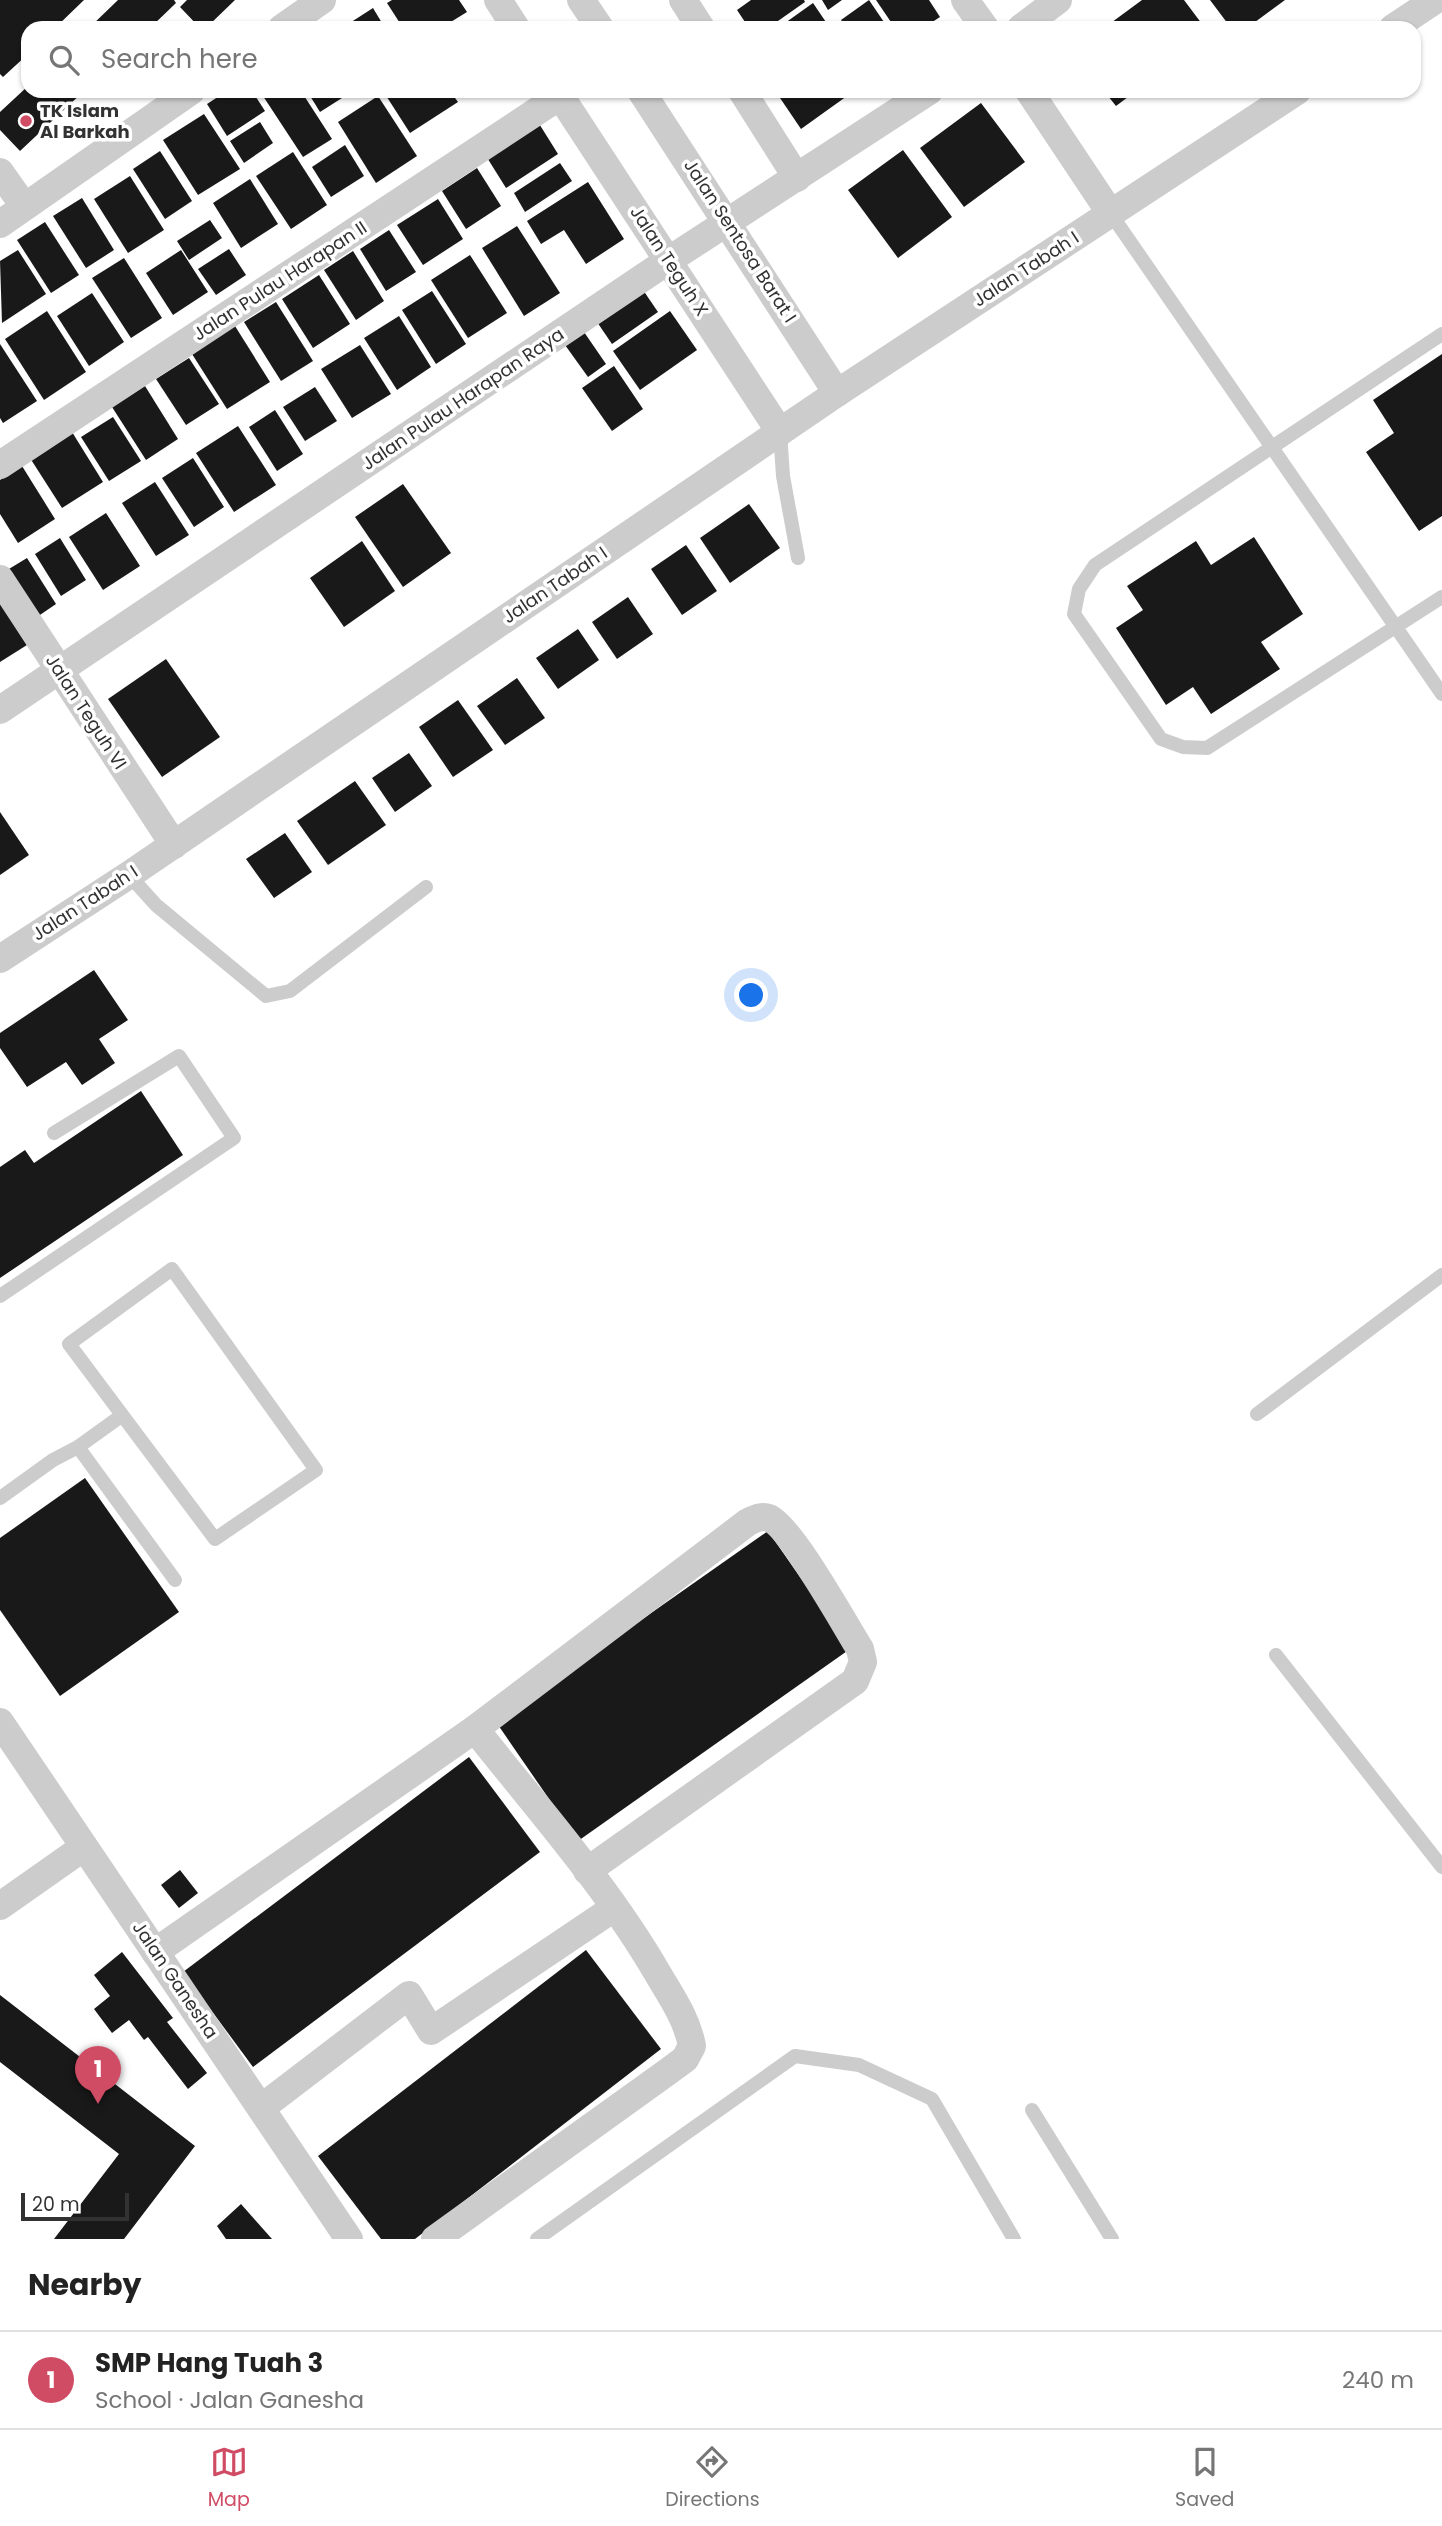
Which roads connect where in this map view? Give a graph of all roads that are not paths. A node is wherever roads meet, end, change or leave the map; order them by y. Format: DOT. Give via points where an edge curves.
graph roads {
  1 [pos="322,0"];
  2 [pos="498,0"];
  3 [pos="581,0"];
  4 [pos="683,0"];
  5 [pos="965,0"];
  6 [pos="1058,0"];
  7 [pos="1435,0"];
  8 [pos="292,21"];
  9 [pos="512,21"];
  10 [pos="595,21"];
  11 [pos="696,21"];
  12 [pos="980,21"];
  13 [pos="1030,21"];
  14 [pos="1404,21"];
  15 [pos="181,98"];
  16 [pos="552,98"];
  17 [pos="561,98"];
  18 [pos="646,98"];
  19 [pos="746,98"];
  20 [pos="918,98"];
  21 [pos="1034,98"];
  22 [pos="1286,98"];
  23 [pos="0,172"];
  24 [pos="797,178"];
  25 [pos="24,206"];
  26 [pos="1111,214"];
  27 [pos="728,222"];
  28 [pos="0,224"];
  29 [pos="669,260"];
  30 [pos="1442,334"];
  31 [pos="837,393"];
  32 [pos="779,432"];
  33 [pos="1271,448"];
  34 [pos="0,465"];
  35 [pos="798,558"];
  36 [pos="0,579"];
  37 [pos="1442,597"];
  38 [pos="1396,627"];
  39 [pos="58,671"];
  40 [pos="1442,694"];
  41 [pos="0,710"];
  42 [pos="174,845"];
  43 [pos="129,875"];
  44 [pos="426,887"];
  45 [pos="0,958"];
  46 [pos="54,1133"];
  47 [pos="1442,1275"];
  48 [pos="0,1297"];
  49 [pos="1257,1414"];
  50 [pos="121,1416"];
  51 [pos="78,1447"];
  52 [pos="0,1497"];
  53 [pos="175,1580"];
  54 [pos="1276,1655"];
  55 [pos="0,1722"];
  56 [pos="475,1729"];
  57 [pos="84,1847"];
  58 [pos="1442,1867"];
  59 [pos="587,1871"];
  60 [pos="0,1906"];
  61 [pos="614,1908"];
  62 [pos="155,1952"];
  63 [pos="261,2108"];
  64 [pos="1032,2110"];
  65 [pos="349,2239"];
  66 [pos="435,2239"];
  67 [pos="537,2239"];
  68 [pos="1014,2239"];
  69 [pos="1112,2239"];
  1 -- 8 [label="street"];
  2 -- 9 [label="street"];
  3 -- 10 [label="street"];
  4 -- 11 [label="street"];
  5 -- 12 [label="street"];
  6 -- 13 [label="street"];
  7 -- 14 [label="street"];
  15 -- 25 [label="street"];
  16 -- 34 [label="street, Jalan Pulau Harapan II"];
  17 -- 29 [label="street, Jalan Teguh X"];
  18 -- 27 [label="street, Jalan Sentosa Barat I"];
  19 -- 24 [label="street"];
  20 -- 24 [label="street, Jalan Pulau Harapan Raya"];
  21 -- 26 [label="street"];
  22 -- 26 [label="street, Jalan Tabah I"];
  23 -- 25 [label="street"];
  24 -- 27 [label="street, Jalan Pulau Harapan Raya"];
  25 -- 28 [label="street"];
  26 -- 31 [label="street, Jalan Tabah I"];
  26 -- 33 [label="lane"];
  27 -- 29 [label="street, Jalan Pulau Harapan Raya"];
  27 -- 31 [label="street, Jalan Sentosa Barat I"];
  29 -- 32 [label="street, Jalan Teguh X"];
  29 -- 39 [label="street, Jalan Pulau Harapan Raya"];
  30 -- 33 [label="lane"];
  31 -- 32 [label="street, Jalan Tabah I"];
  32 -- 35 [label="lane"];
  32 -- 42 [label="street, Jalan Tabah I"];
  33 -- 38 [label="lane"];
  33 -- 38 [label="lane" via="1095,565 1079,589 1074,614 1161,739 1183,747 1207,748"];
  36 -- 39 [label="street, Jalan Teguh VI"];
  37 -- 38 [label="lane"];
  38 -- 40 [label="lane"];
  39 -- 41 [label="street, Jalan Pulau Harapan Raya"];
  39 -- 42 [label="street, Jalan Teguh VI"];
  42 -- 43 [label="street, Jalan Tabah I"];
  43 -- 44 [label="lane" via="156,905 265,996 290,991"];
  43 -- 45 [label="street, Jalan Tabah I"];
  46 -- 48 [label="lane" via="179,1055 234,1139"];
  47 -- 49 [label="lane"];
  50 -- 50 [label="lane" via="69,1344 172,1269 316,1470 215,1539"];
  50 -- 51 [label="lane"];
  51 -- 52 [label="lane"];
  51 -- 53 [label="lane"];
  54 -- 58 [label="lane"];
  55 -- 57 [label="street, Jalan Ganesha"];
  56 -- 59 [label="street"];
  56 -- 59 [label="street" via="748,1522 768,1518 787,1533 860,1649 863,1662 855,1681"];
  56 -- 62 [label="street"];
  57 -- 60 [label="street"];
  57 -- 62 [label="street, Jalan Ganesha"];
  59 -- 61 [label="street"];
  61 -- 63 [label="street" via="431,2031 409,1995"];
  61 -- 66 [label="street" via="688,2025 692,2046 685,2059"];
  62 -- 63 [label="street, Jalan Ganesha"];
  63 -- 65 [label="street, Jalan Ganesha"];
  64 -- 69 [label="lane"];
  67 -- 68 [label="lane" via="795,2056 859,2065 932,2099"];
}
